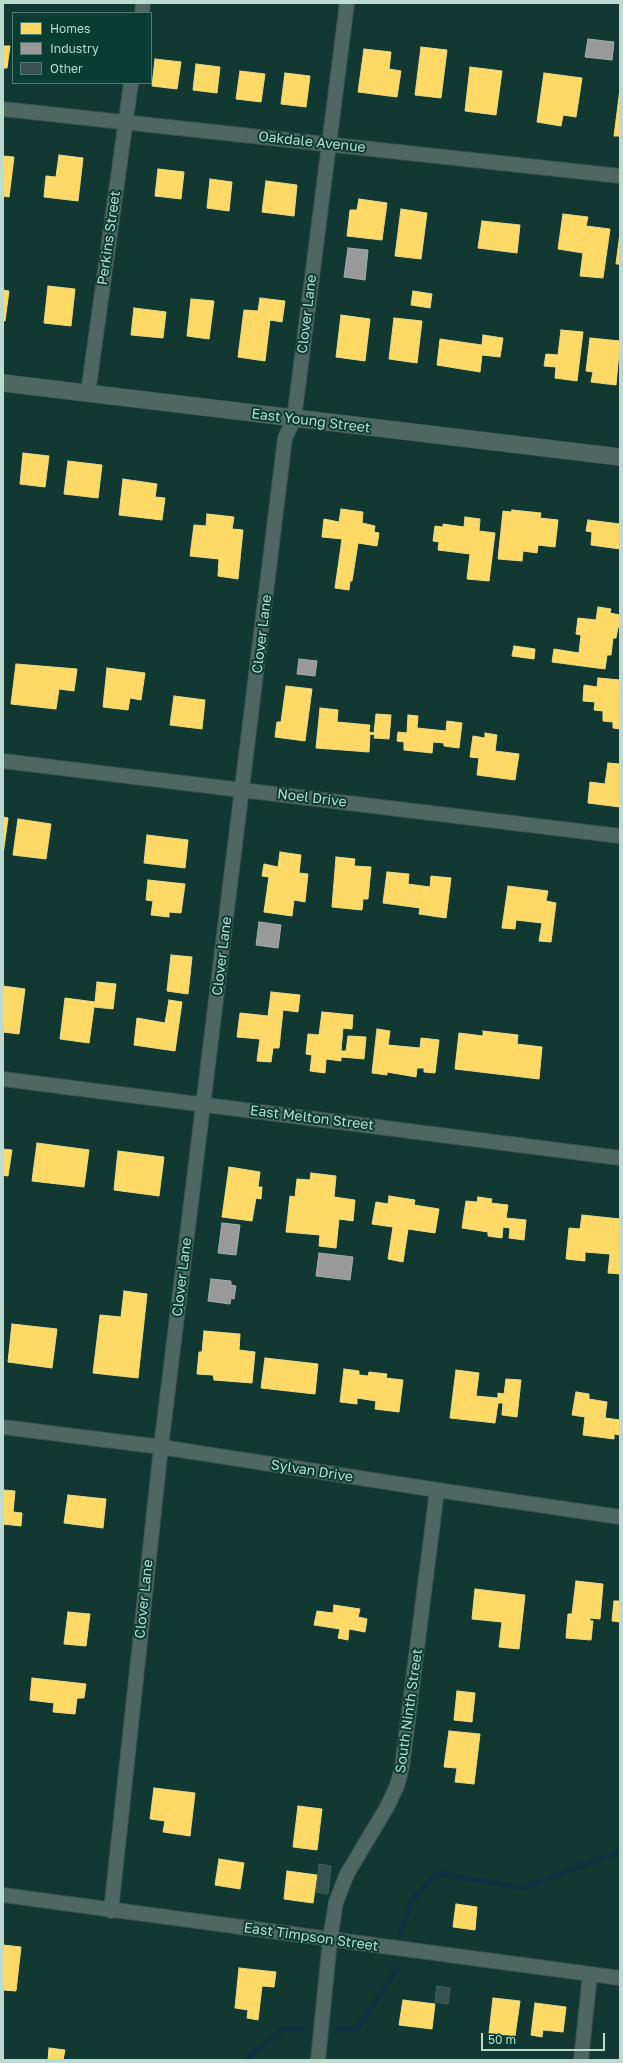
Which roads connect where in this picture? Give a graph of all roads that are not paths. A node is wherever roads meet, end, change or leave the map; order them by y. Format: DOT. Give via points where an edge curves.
graph roads {
  1 [pos="347,3"];
  2 [pos="130,84"];
  3 [pos="3,109"];
  4 [pos="124,122"];
  5 [pos="330,144"];
  6 [pos="620,176"];
  7 [pos="3,383"];
  8 [pos="88,394"];
  9 [pos="294,419"];
  10 [pos="620,457"];
  11 [pos="3,761"];
  12 [pos="243,790"];
  13 [pos="620,836"];
  14 [pos="3,1079"];
  15 [pos="203,1104"];
  16 [pos="620,1158"];
  17 [pos="3,1427"];
  18 [pos="161,1446"];
  19 [pos="437,1490"];
  20 [pos="620,1517"];
  21 [pos="3,1895"];
  22 [pos="110,1911"];
  23 [pos="330,1940"];
  24 [pos="590,1974"];
  25 [pos="620,1978"];
  26 [pos="318,2060"];
  27 [pos="581,2060"];
  1 -- 5 [label="street, Clover Lane"];
  2 -- 4 [label="street, Perkins Street"];
  3 -- 4 [label="street, Oakdale Avenue"];
  4 -- 5 [label="street, Oakdale Avenue"];
  4 -- 8 [label="street, Perkins Street"];
  5 -- 6 [label="street, Oakdale Avenue"];
  5 -- 9 [label="street, Clover Lane"];
  7 -- 8 [label="street, East Young Street"];
  8 -- 9 [label="street, East Young Street"];
  9 -- 10 [label="street, East Young Street"];
  9 -- 12 [label="street, Clover Lane" via="285,438"];
  11 -- 12 [label="street, Noel Drive"];
  12 -- 13 [label="street, Noel Drive"];
  12 -- 15 [label="street, Clover Lane"];
  14 -- 15 [label="street, East Melton Street"];
  15 -- 16 [label="street, East Melton Street"];
  15 -- 18 [label="street, Clover Lane"];
  17 -- 18 [label="street, Sylvan Drive"];
  18 -- 19 [label="street, Sylvan Drive"];
  18 -- 22 [label="street, Clover Lane"];
  19 -- 20 [label="street, Sylvan Drive"];
  19 -- 23 [label="street, South Ninth Street" via="402,1767 397,1786 387,1806 340,1886 332,1916"];
  21 -- 22 [label="street, East Timpson Street"];
  22 -- 23 [label="street, East Timpson Street"];
  23 -- 24 [label="street, East Timpson Street"];
  23 -- 26 [label="street, South Ninth Street"];
  24 -- 25 [label="street, East Timpson Street"];
  24 -- 27 [label="street"];
}
